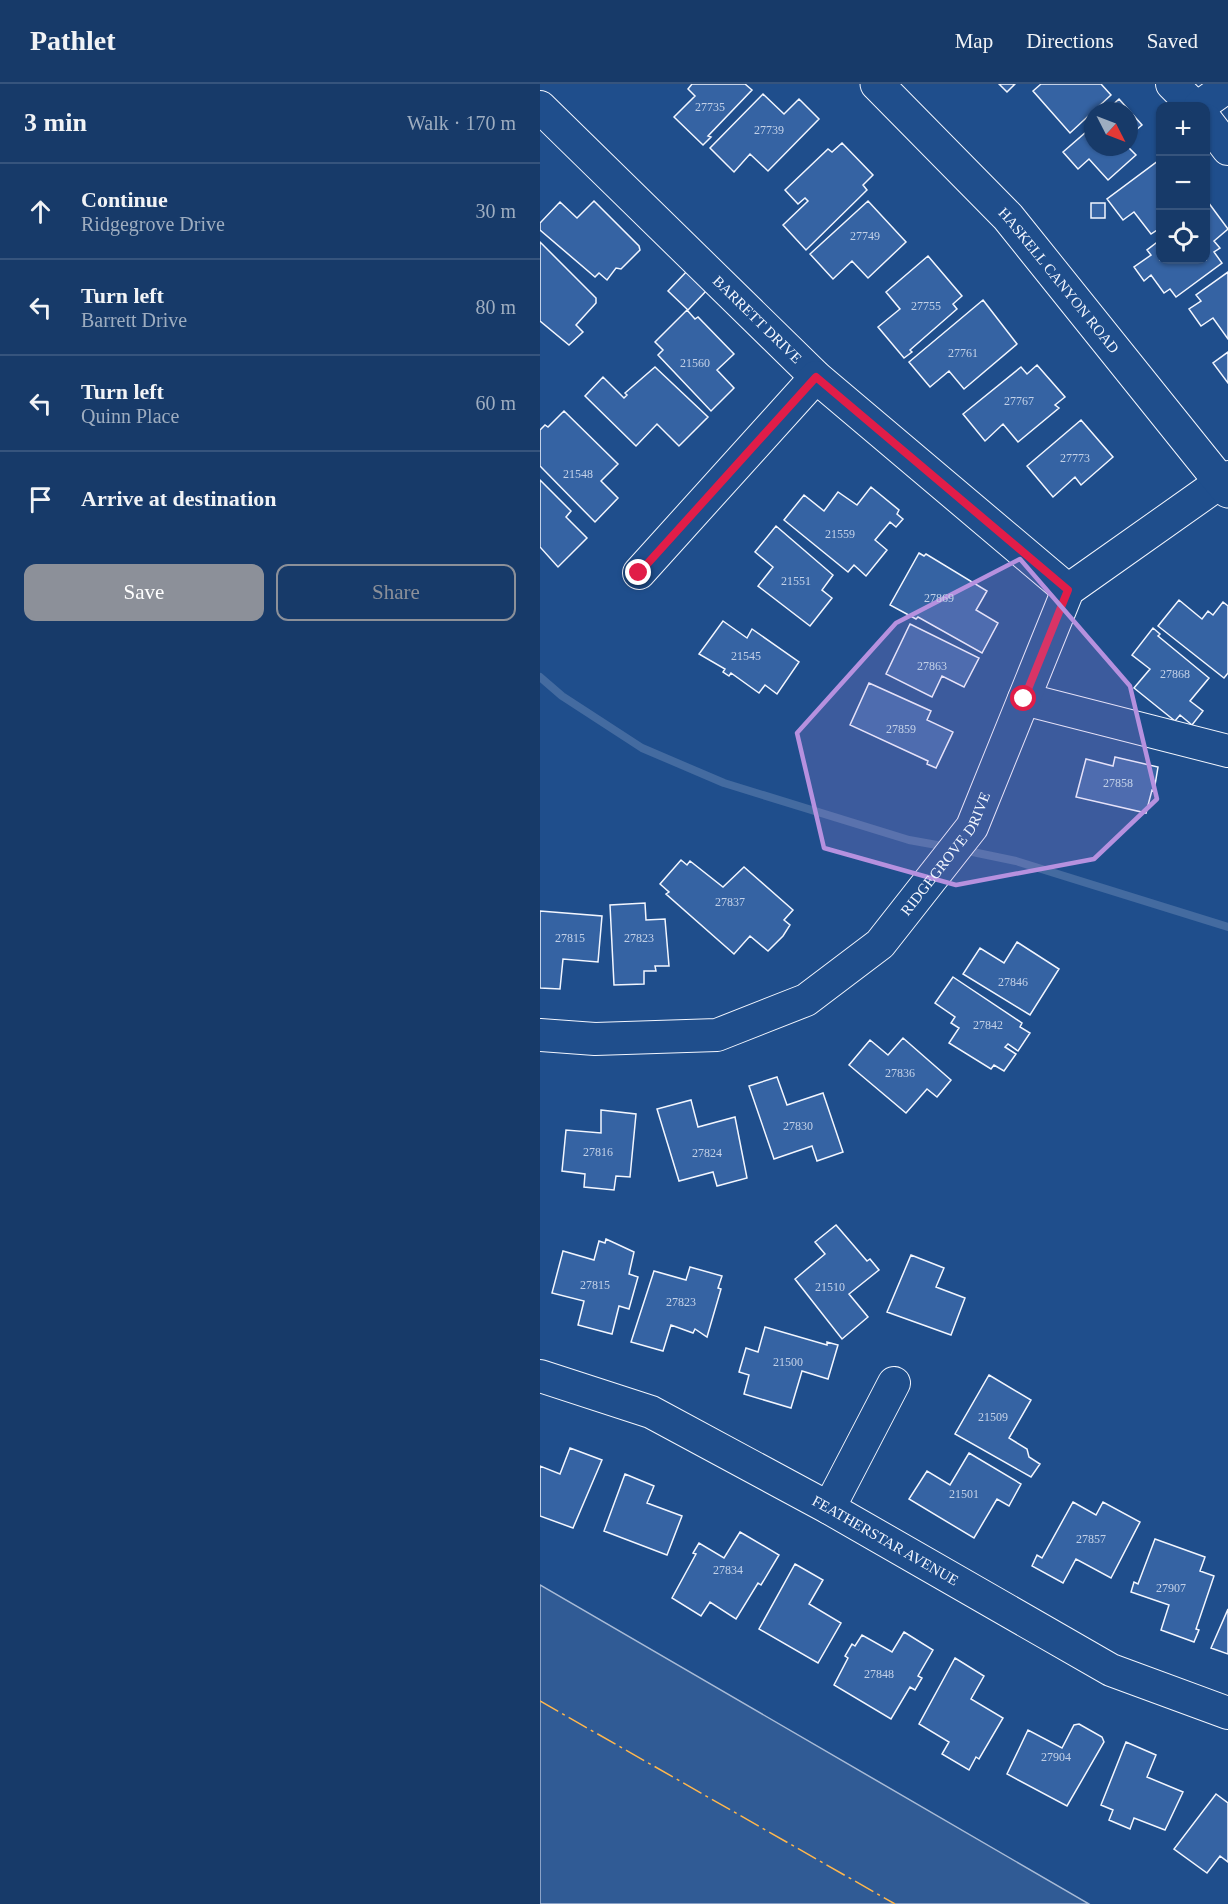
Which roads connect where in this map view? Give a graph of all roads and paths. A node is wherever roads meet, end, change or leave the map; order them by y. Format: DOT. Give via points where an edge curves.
graph roads {
  1 [pos="877,84"];
  2 [pos="1172,84"];
  3 [pos="1228,86"];
  4 [pos="1190,102"];
  5 [pos="1206,102"];
  6 [pos="540,107"];
  7 [pos="1210,125"];
  8 [pos="1228,148"];
  9 [pos="816,377"];
  10 [pos="1226,483"];
  11 [pos="639,573"];
  12 [pos="1068,590"];
  13 [pos="1024,699"];
  14 [pos="1228,751"];
  15 [pos="540,1035"];
  16 [pos="540,1376"];
  17 [pos="894,1383"];
  18 [pos="829,1508"];
  19 [pos="1228,1713"];
  1 -- 10 [label="main road, HASKELL CANYON ROAD" via="1008,217"];
  2 -- 4 [label="street"];
  3 -- 5 [label="street"];
  6 -- 9 [label="street, BARRETT DRIVE"];
  7 -- 8 [label="street"];
  9 -- 11 [label="street"];
  9 -- 12 [label="street, BARRETT DRIVE"];
  10 -- 12 [label="street"];
  12 -- 13 [label="street, RIDGEGROVE DRIVE"];
  13 -- 14 [label="street"];
  13 -- 15 [label="street, RIDGEGROVE DRIVE" via="972,827 880,944 806,1000 717,1035 595,1039"];
  16 -- 18 [label="street, FEATHERSTAR AVENUE" via="651,1412"];
  17 -- 18 [label="street"];
  18 -- 19 [label="street, FEATHERSTAR AVENUE" via="1111,1670"];
}
